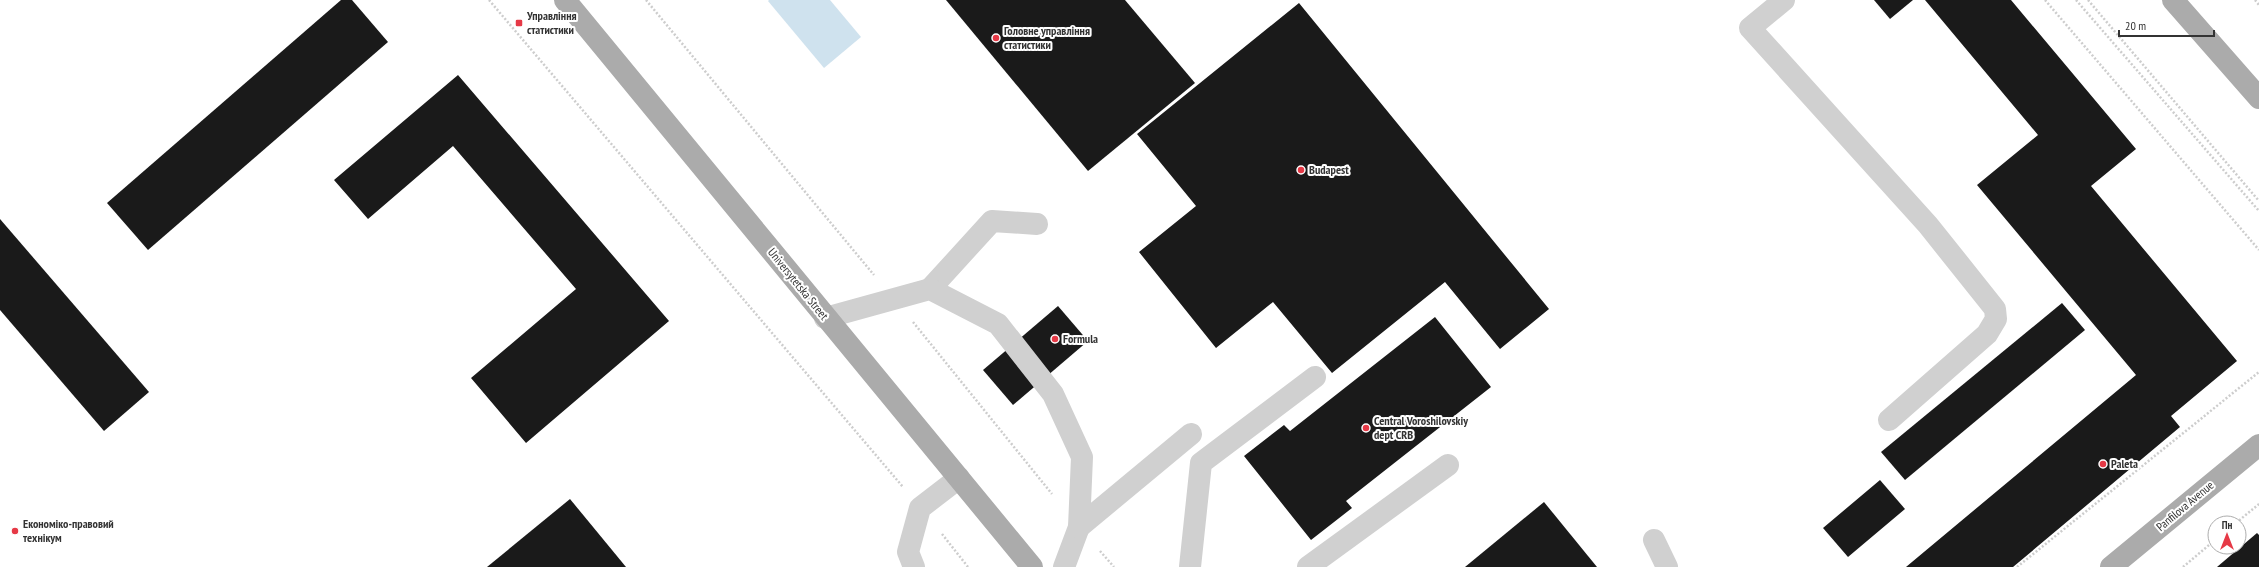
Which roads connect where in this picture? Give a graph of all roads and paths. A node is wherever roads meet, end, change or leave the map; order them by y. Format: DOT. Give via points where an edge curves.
graph roads {
  1 [pos="489,0"];
  2 [pos="564,0"];
  3 [pos="1784,0"];
  4 [pos="2045,0"];
  5 [pos="2076,0"];
  6 [pos="2088,0"];
  7 [pos="2173,0"];
  8 [pos="2255,0"];
  9 [pos="2259,5"];
  10 [pos="2259,98"];
  11 [pos="2259,201"];
  12 [pos="2259,212"];
  13 [pos="1037,224"];
  14 [pos="2259,250"];
  15 [pos="930,289"];
  16 [pos="825,318"];
  17 [pos="2259,372"];
  18 [pos="1315,377"];
  19 [pos="1889,420"];
  20 [pos="1191,434"];
  21 [pos="2259,445"];
  22 [pos="1448,465"];
  23 [pos="959,478"];
  24 [pos="2259,504"];
  25 [pos="920,508"];
  26 [pos="2246,515"];
  27 [pos="1079,527"];
  28 [pos="1654,540"];
  29 [pos="2207,547"];
  30 [pos="914,567"];
  31 [pos="968,567"];
  32 [pos="1032,567"];
  33 [pos="1064,567"];
  34 [pos="1190,567"];
  35 [pos="1308,567"];
  36 [pos="1667,567"];
  37 [pos="2017,567"];
  38 [pos="2111,567"];
  39 [pos="2183,567"];
  1 -- 25 [label="path"];
  2 -- 16 [label="main road, Universytetska Street"];
  3 -- 19 [label="lane" via="1750,28 1928,226 1995,309 1996,319 1987,334"];
  4 -- 14 [label="path"];
  5 -- 12 [label="path"];
  6 -- 11 [label="path"];
  7 -- 10 [label="main road"];
  8 -- 9 [label="path"];
  13 -- 15 [label="lane" via="992,221"];
  15 -- 16 [label="lane"];
  15 -- 27 [label="lane" via="998,324 1053,394 1082,458"];
  16 -- 23 [label="main road, Universytetska Street"];
  17 -- 37 [label="path"];
  18 -- 34 [label="lane" via="1201,463"];
  20 -- 27 [label="lane"];
  21 -- 38 [label="main road, Panfilova Avenue"];
  22 -- 35 [label="lane"];
  23 -- 25 [label="lane"];
  23 -- 32 [label="main road, Universytetska Street"];
  24 -- 26 [label="path"];
  25 -- 30 [label="lane" via="908,552"];
  25 -- 31 [label="path"];
  27 -- 33 [label="lane"];
  28 -- 36 [label="lane"];
  29 -- 39 [label="path"];
}
